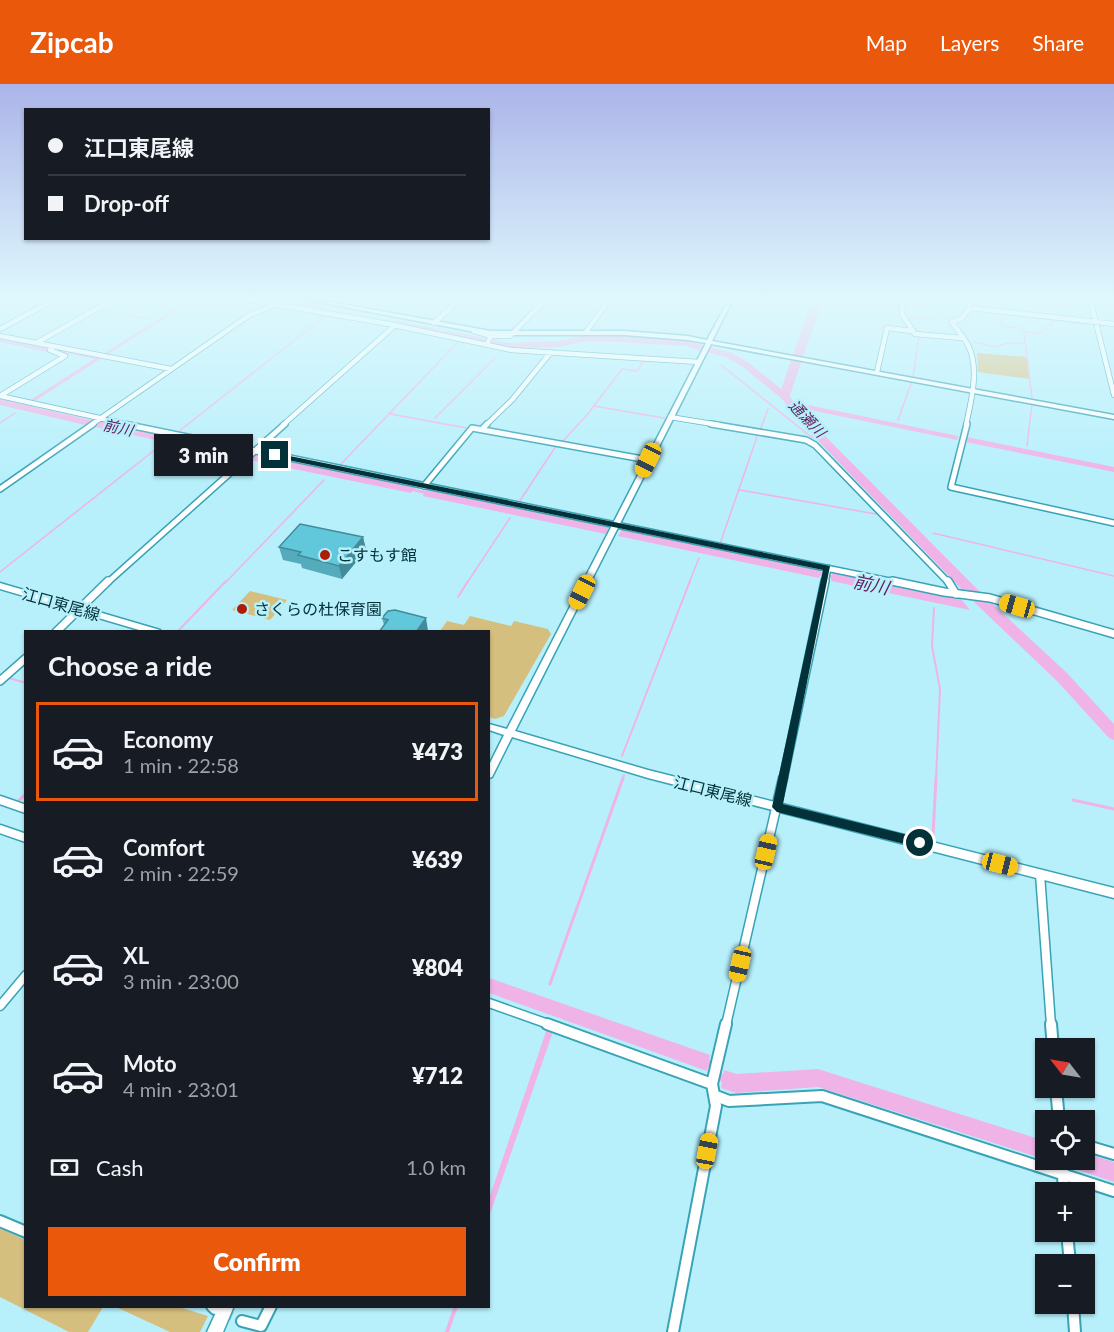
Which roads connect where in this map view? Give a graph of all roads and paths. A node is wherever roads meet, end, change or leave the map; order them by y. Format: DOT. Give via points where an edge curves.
graph roads {
  1 [pos="63,357"];
  2 [pos="103,357"];
  3 [pos="188,357"];
  4 [pos="359,357"];
  5 [pos="548,357"];
  6 [pos="629,357"];
  7 [pos="701,357"];
  8 [pos="802,357"];
  9 [pos="880,357"];
  10 [pos="971,357"];
  11 [pos="1104,357"];
  12 [pos="699,362"];
  13 [pos="171,369"];
  14 [pos="877,372"];
  15 [pos="973,390"];
  16 [pos="1114,395"];
  17 [pos="0,396"];
  18 [pos="670,417"];
  19 [pos="1114,417"];
  20 [pos="96,422"];
  21 [pos="482,429"];
  22 [pos="250,454"];
  23 [pos="648,460"];
  24 [pos="424,486"];
  25 [pos="0,489"];
  26 [pos="1114,523"];
  27 [pos="617,525"];
  28 [pos="827,573"];
  29 [pos="0,586"];
  30 [pos="958,594"];
  31 [pos="79,609"];
  32 [pos="58,630"];
  33 [pos="150,630"];
  34 [pos="1114,634"];
  35 [pos="24,660"];
  36 [pos="0,681"];
  37 [pos="490,727"];
  38 [pos="510,733"];
  39 [pos="490,772"];
  40 [pos="0,800"];
  41 [pos="777,807"];
  42 [pos="24,808"];
  43 [pos="0,829"];
  44 [pos="24,837"];
  45 [pos="1040,874"];
  46 [pos="1114,892"];
  47 [pos="24,977"];
  48 [pos="490,1003"];
  49 [pos="0,1006"];
  50 [pos="1052,1038"];
  51 [pos="714,1074"];
  52 [pos="716,1096"];
  53 [pos="1095,1148"];
  54 [pos="1114,1154"];
  55 [pos="1063,1170"];
  56 [pos="1063,1174"];
  57 [pos="1063,1182"];
  58 [pos="1114,1191"];
  59 [pos="0,1221"];
  60 [pos="24,1231"];
  61 [pos="218,1308"];
  62 [pos="270,1308"];
  63 [pos="1073,1314"];
  64 [pos="242,1321"];
  65 [pos="215,1332"];
  66 [pos="673,1332"];
  67 [pos="1075,1332"];
  1 -- 17 [label="street"];
  2 -- 13 [label="street"];
  3 -- 13 [label="street"];
  4 -- 22 [label="street"];
  5 -- 21 [label="street"];
  6 -- 12 [label="street"];
  7 -- 12 [label="street"];
  8 -- 14 [label="street"];
  9 -- 14 [label="street"];
  10 -- 15 [label="street"];
  11 -- 16 [label="street"];
  12 -- 18 [label="street"];
  13 -- 20 [label="street"];
  14 -- 15 [label="street"];
  15 -- 19 [label="street"];
  15 -- 26 [label="street" via="951,487"];
  17 -- 20 [label="street"];
  18 -- 23 [label="street"];
  18 -- 30 [label="street" via="806,440 815,445"];
  20 -- 22 [label="street"];
  20 -- 25 [label="street"];
  21 -- 23 [label="street"];
  21 -- 24 [label="street" via="470,430"];
  22 -- 24 [label="street"];
  22 -- 31 [label="street"];
  23 -- 27 [label="street"];
  24 -- 27 [label="street"];
  27 -- 28 [label="street"];
  27 -- 38 [label="street"];
  28 -- 30 [label="street"];
  28 -- 41 [label="street"];
  29 -- 31 [label="street, 江口東尾線"];
  30 -- 34 [label="street" via="990,598"];
  31 -- 32 [label="street"];
  31 -- 33 [label="street, 江口東尾線"];
  35 -- 36 [label="street"];
  37 -- 38 [label="street, 江口東尾線"];
  38 -- 39 [label="street"];
  38 -- 41 [label="street, 江口東尾線" via="621,767"];
  40 -- 42 [label="street"];
  41 -- 45 [label="street, 江口東尾線"];
  41 -- 51 [label="street"];
  43 -- 44 [label="street"];
  45 -- 46 [label="street, 江口東尾線"];
  45 -- 50 [label="street"];
  47 -- 49 [label="street"];
  48 -- 51 [label="street"];
  51 -- 52 [label="street"];
  52 -- 56 [label="street" via="729,1101 822,1096"];
  52 -- 66 [label="street"];
  53 -- 54 [label="street"];
  55 -- 56 [label="street"];
  56 -- 57 [label="street"];
  56 -- 58 [label="street"];
  59 -- 60 [label="street"];
  61 -- 65 [label="street"];
  62 -- 64 [label="street" via="261,1326"];
  63 -- 67 [label="street"];
}
